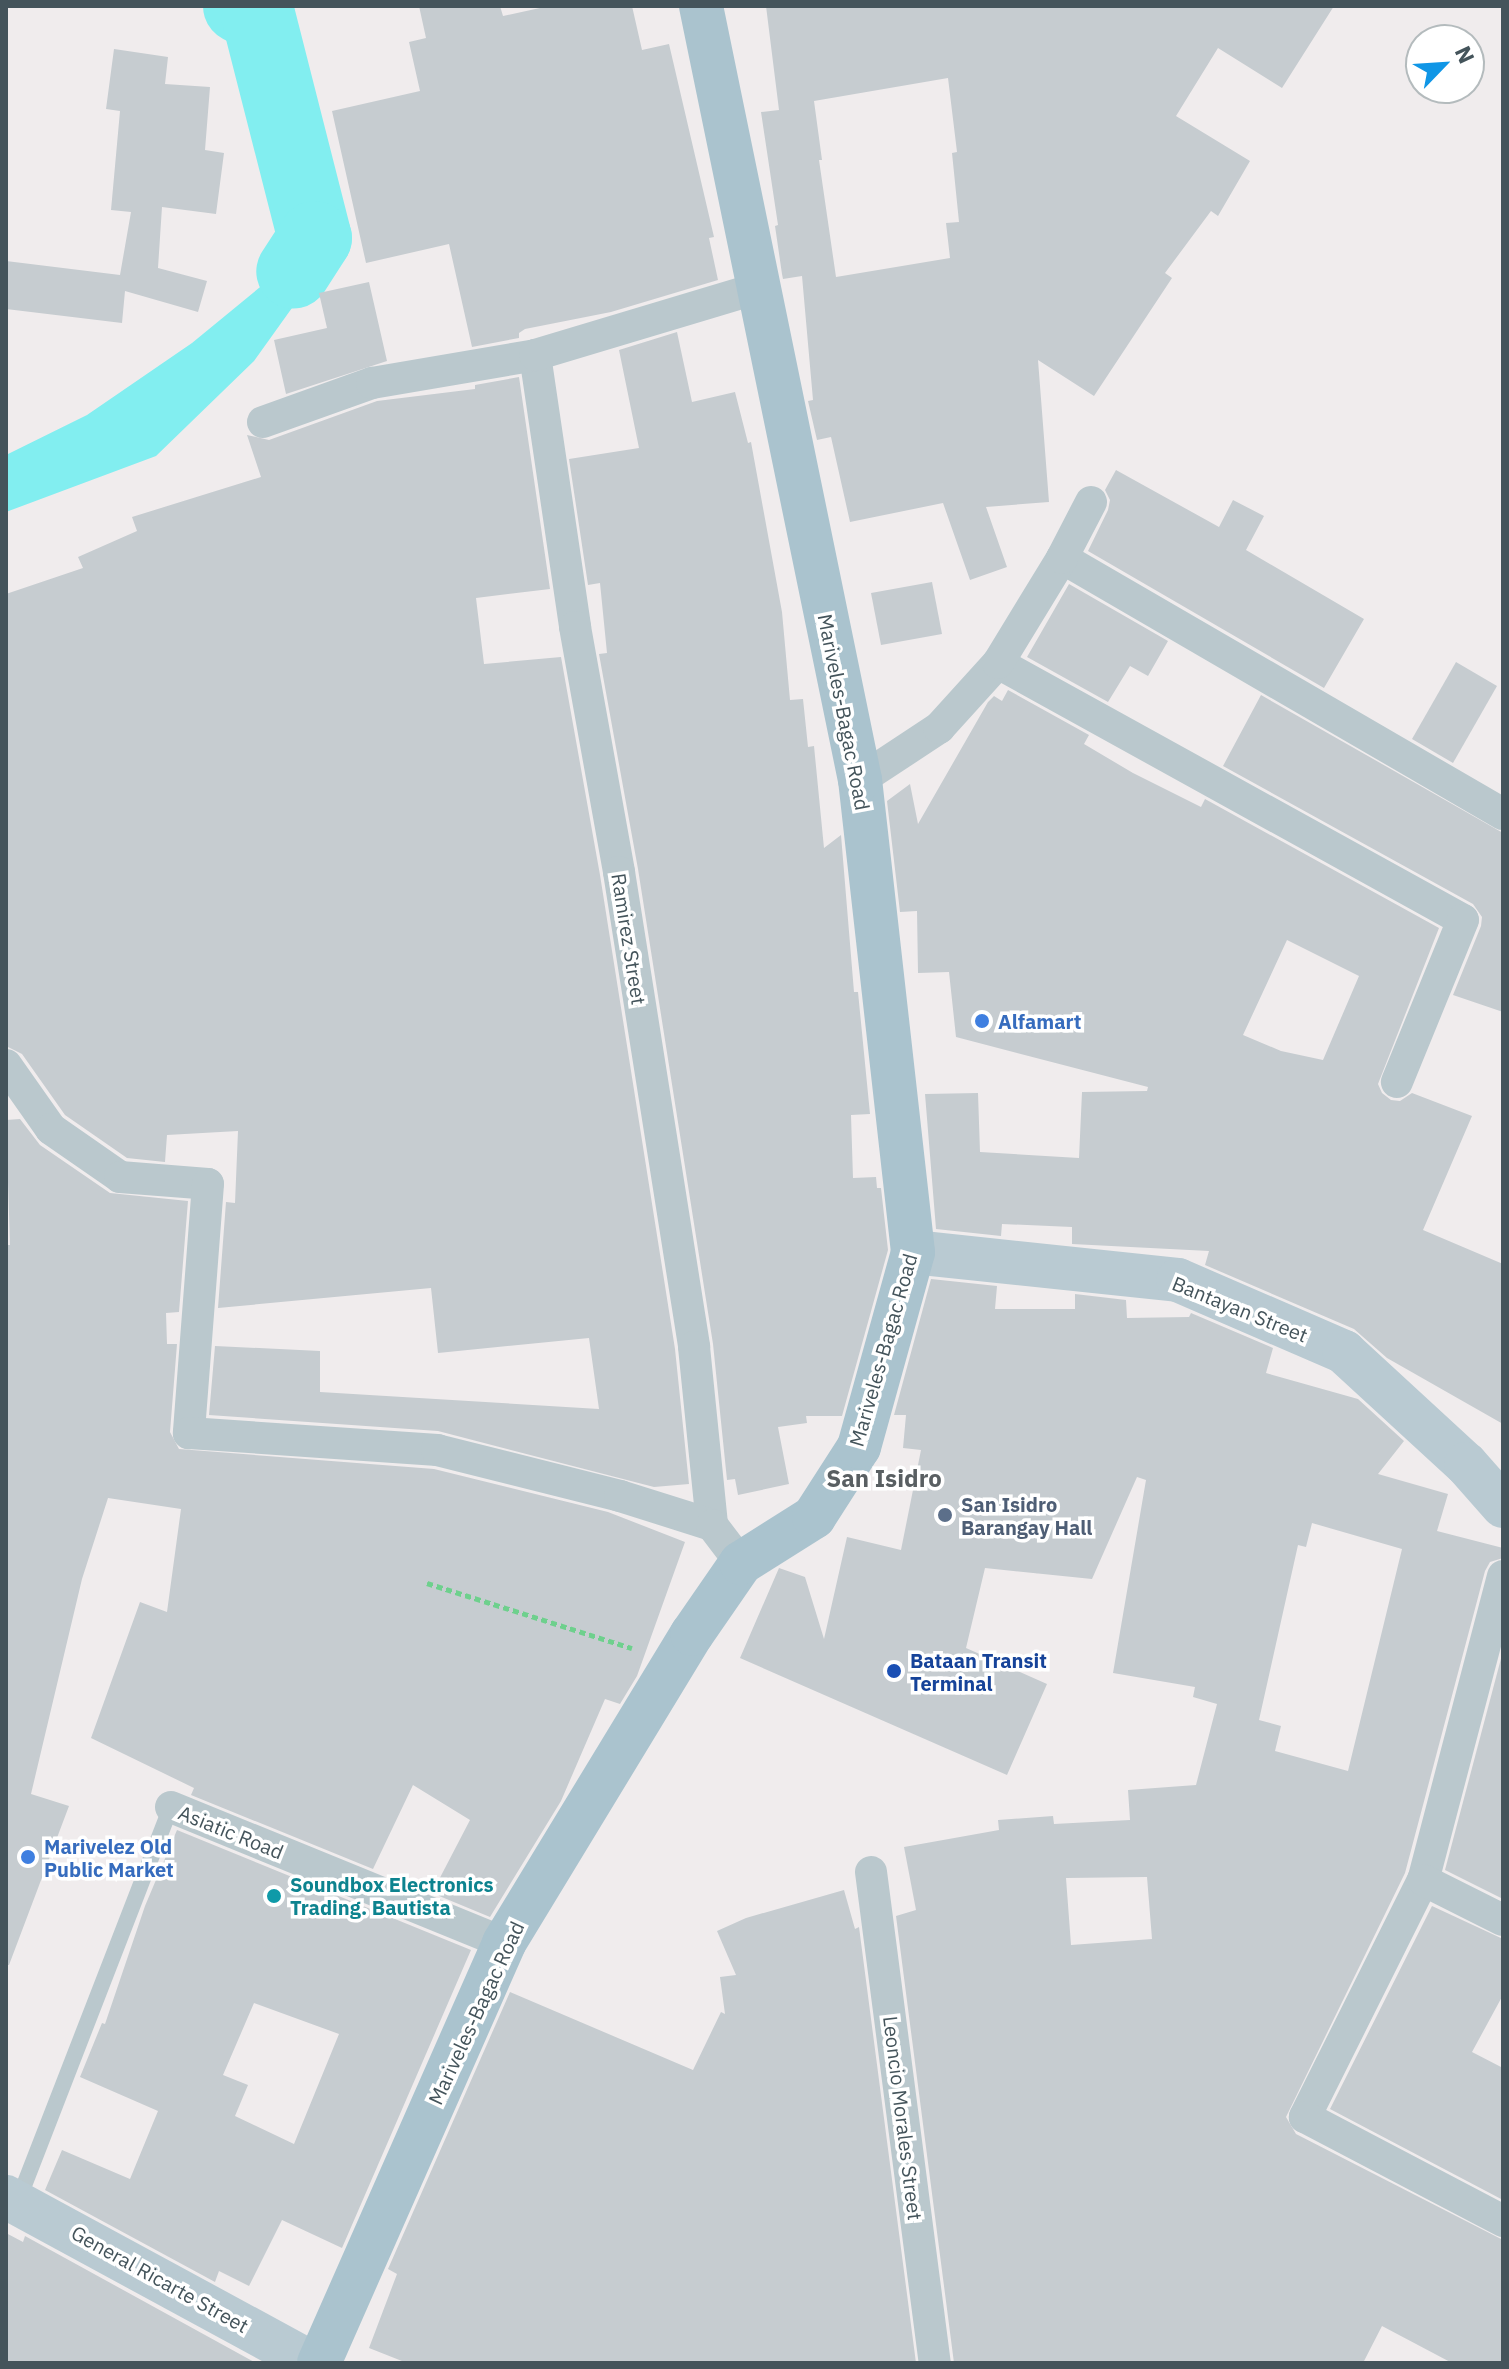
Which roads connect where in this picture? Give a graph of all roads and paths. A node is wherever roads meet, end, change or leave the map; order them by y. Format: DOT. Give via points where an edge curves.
graph roads {
  1 [pos="701,6"];
  2 [pos="758,288"];
  3 [pos="535,355"];
  4 [pos="263,422"];
  5 [pos="1091,502"];
  6 [pos="1062,558"];
  7 [pos="998,663"];
  8 [pos="860,780"];
  9 [pos="1503,814"];
  10 [pos="6,1065"];
  11 [pos="1397,1082"];
  12 [pos="913,1252"];
  13 [pos="1503,1506"];
  14 [pos="712,1525"];
  15 [pos="741,1563"];
  16 [pos="1503,1576"];
  17 [pos="427,1583"];
  18 [pos="675,1662"];
  19 [pos="171,1807"];
  20 [pos="871,1872"];
  21 [pos="1423,1880"];
  22 [pos="1503,1920"];
  23 [pos="504,1943"];
  24 [pos="12,2200"];
  25 [pos="1503,2221"];
  26 [pos="312,2363"];
  27 [pos="319,2363"];
  28 [pos="935,2363"];
  1 -- 2 [label="main road, Mariveles-Bagac Road"];
  2 -- 3 [label="street"];
  2 -- 8 [label="main road, Mariveles-Bagac Road"];
  3 -- 4 [label="street" via="372,383"];
  3 -- 14 [label="street, Ramirez Street" via="694,1347"];
  5 -- 6 [label="street"];
  6 -- 7 [label="street"];
  6 -- 9 [label="street"];
  7 -- 8 [label="street" via="939,728"];
  7 -- 11 [label="street" via="1463,920"];
  8 -- 12 [label="main road, Mariveles-Bagac Road"];
  10 -- 14 [label="street" via="51,1129 120,1177 208,1184 189,1433 437,1450"];
  12 -- 13 [label="street, Bantayan Street" via="1178,1280 1220,1298 1344,1352 1466,1464"];
  12 -- 15 [label="main road, Mariveles-Bagac Road" via="859,1447 814,1517"];
  14 -- 15 [label="street"];
  15 -- 18 [label="main road, Mariveles-Bagac Road"];
  16 -- 21 [label="street"];
  17 -- 18 [label="path"];
  18 -- 23 [label="main road, Mariveles-Bagac Road"];
  19 -- 23 [label="street, Asiatic Road"];
  19 -- 24 [label="lane, Asiatic Road"];
  20 -- 28 [label="street, Leoncio Morales Street"];
  21 -- 22 [label="street"];
  21 -- 25 [label="street" via="1305,2117"];
  23 -- 27 [label="main road, Mariveles-Bagac Road"];
  24 -- 26 [label="street, General Ricarte Street"];
}
